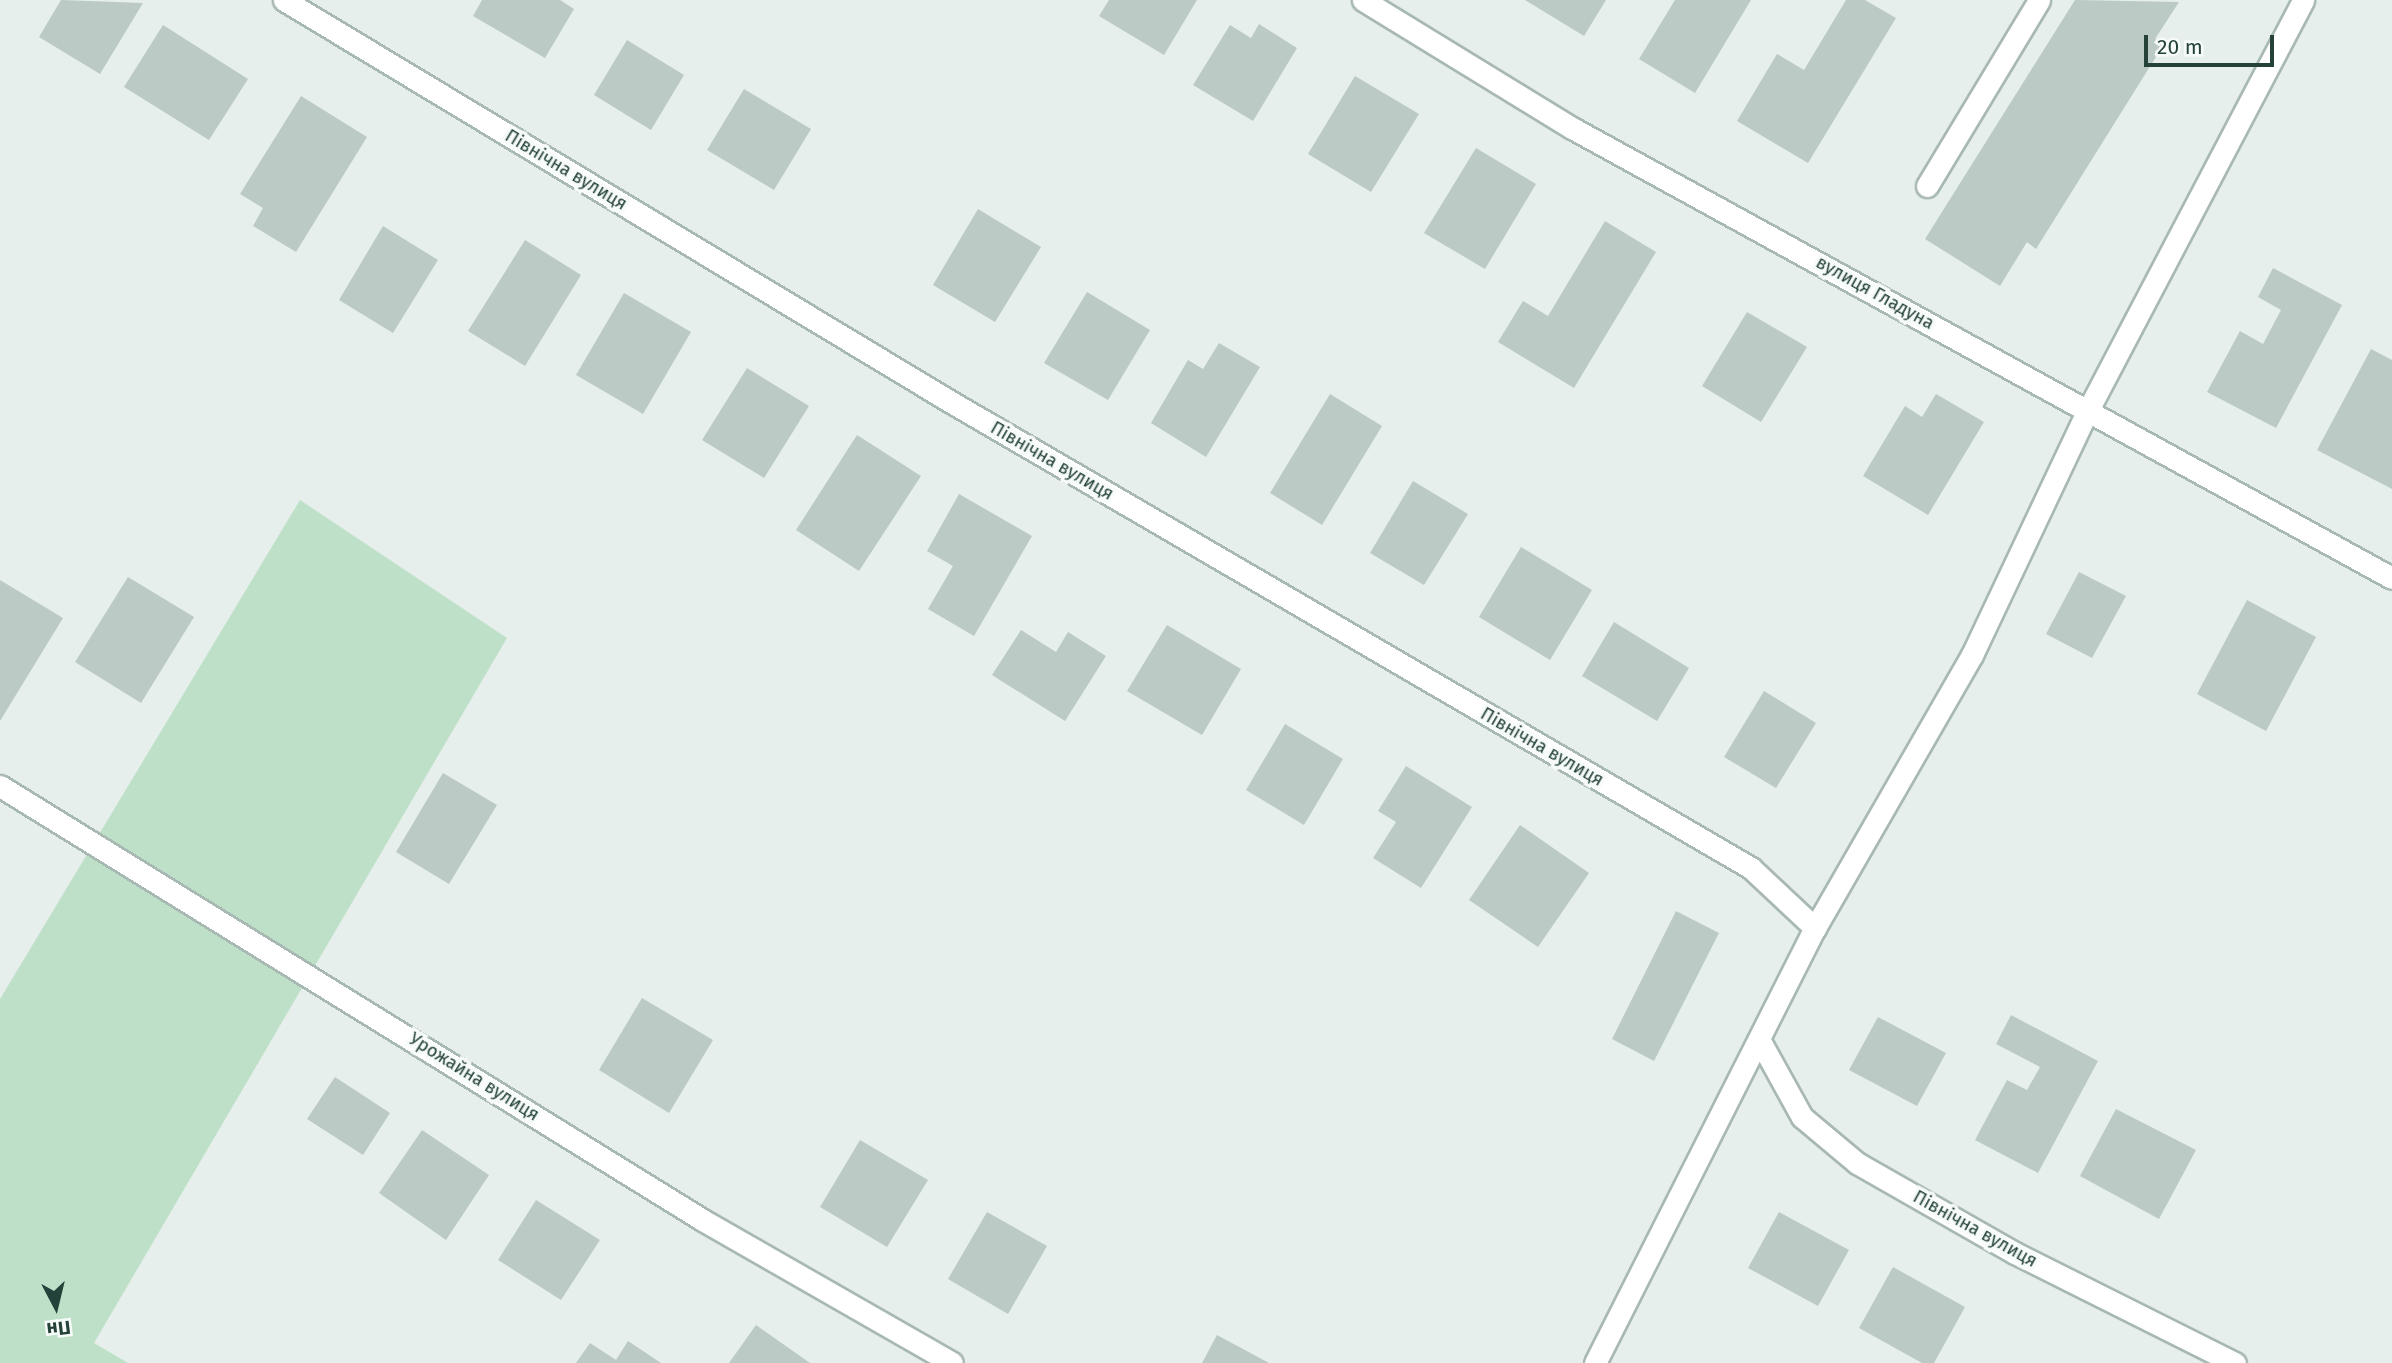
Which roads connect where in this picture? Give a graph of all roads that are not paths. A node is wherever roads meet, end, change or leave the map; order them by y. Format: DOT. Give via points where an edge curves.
graph roads {
  1 [pos="284,0"];
  2 [pos="1363,0"];
  3 [pos="2039,0"];
  4 [pos="2303,0"];
  5 [pos="1927,186"];
  6 [pos="2088,410"];
  7 [pos="2392,578"];
  8 [pos="0,786"];
  9 [pos="1815,928"];
  10 [pos="1760,1041"];
  11 [pos="952,1363"];
  12 [pos="1595,1363"];
  13 [pos="2235,1363"];
  1 -- 9 [label="street, Північна вулиця" via="951,402 1751,868"];
  2 -- 6 [label="street, вулиця Гладуна" via="1572,128"];
  3 -- 5 [label="street"];
  4 -- 6 [label="street"];
  6 -- 7 [label="street, вулиця Гладуна"];
  6 -- 9 [label="street" via="1972,655"];
  8 -- 11 [label="street, Урожайна вулиця" via="701,1219"];
  9 -- 10 [label="street"];
  10 -- 12 [label="street"];
  10 -- 13 [label="street, Північна вулиця" via="1802,1117 1857,1163 2015,1252"];
}
